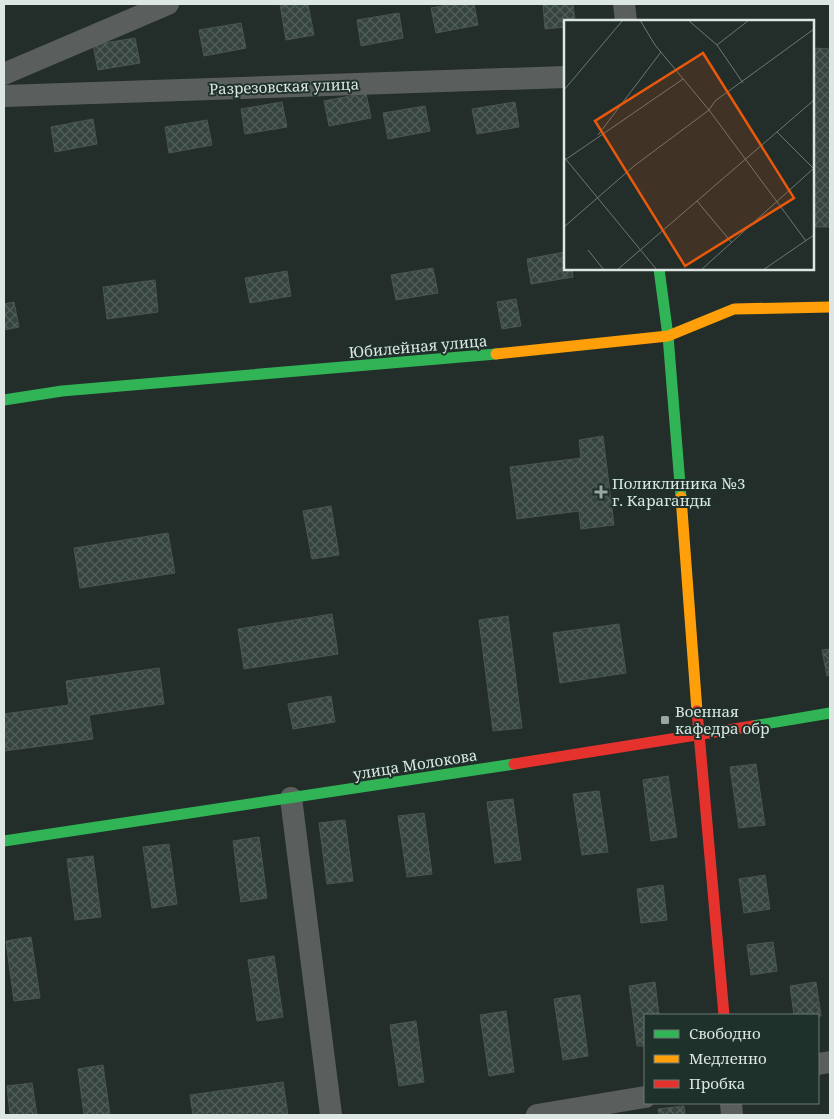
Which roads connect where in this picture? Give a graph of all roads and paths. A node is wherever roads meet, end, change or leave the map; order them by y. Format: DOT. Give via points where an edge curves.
graph roads {
  1 [pos="168,4"];
  2 [pos="624,4"];
  3 [pos="626,20"];
  4 [pos="4,74"];
  5 [pos="564,77"];
  6 [pos="4,96"];
  7 [pos="659,270"];
  8 [pos="830,308"];
  9 [pos="668,336"];
  10 [pos="4,400"];
  11 [pos="830,713"];
  12 [pos="699,733"];
  13 [pos="291,798"];
  14 [pos="4,841"];
  15 [pos="724,1014"];
  16 [pos="644,1097"];
  17 [pos="331,1115"];
  18 [pos="537,1115"];
  1 -- 4 [label="street"];
  2 -- 3 [label="street"];
  5 -- 6 [label="street, Разрезовская улица"];
  7 -- 9 [label="street"];
  8 -- 9 [label="street, Юбилейная улица" via="734,309"];
  9 -- 10 [label="street, Юбилейная улица" via="415,362 62,391"];
  9 -- 12 [label="street"];
  11 -- 12 [label="street, улица Молокова"];
  12 -- 13 [label="street, улица Молокова"];
  12 -- 15 [label="street"];
  13 -- 14 [label="street, улица Молокова"];
  13 -- 17 [label="street"];
  16 -- 18 [label="street"];
}
